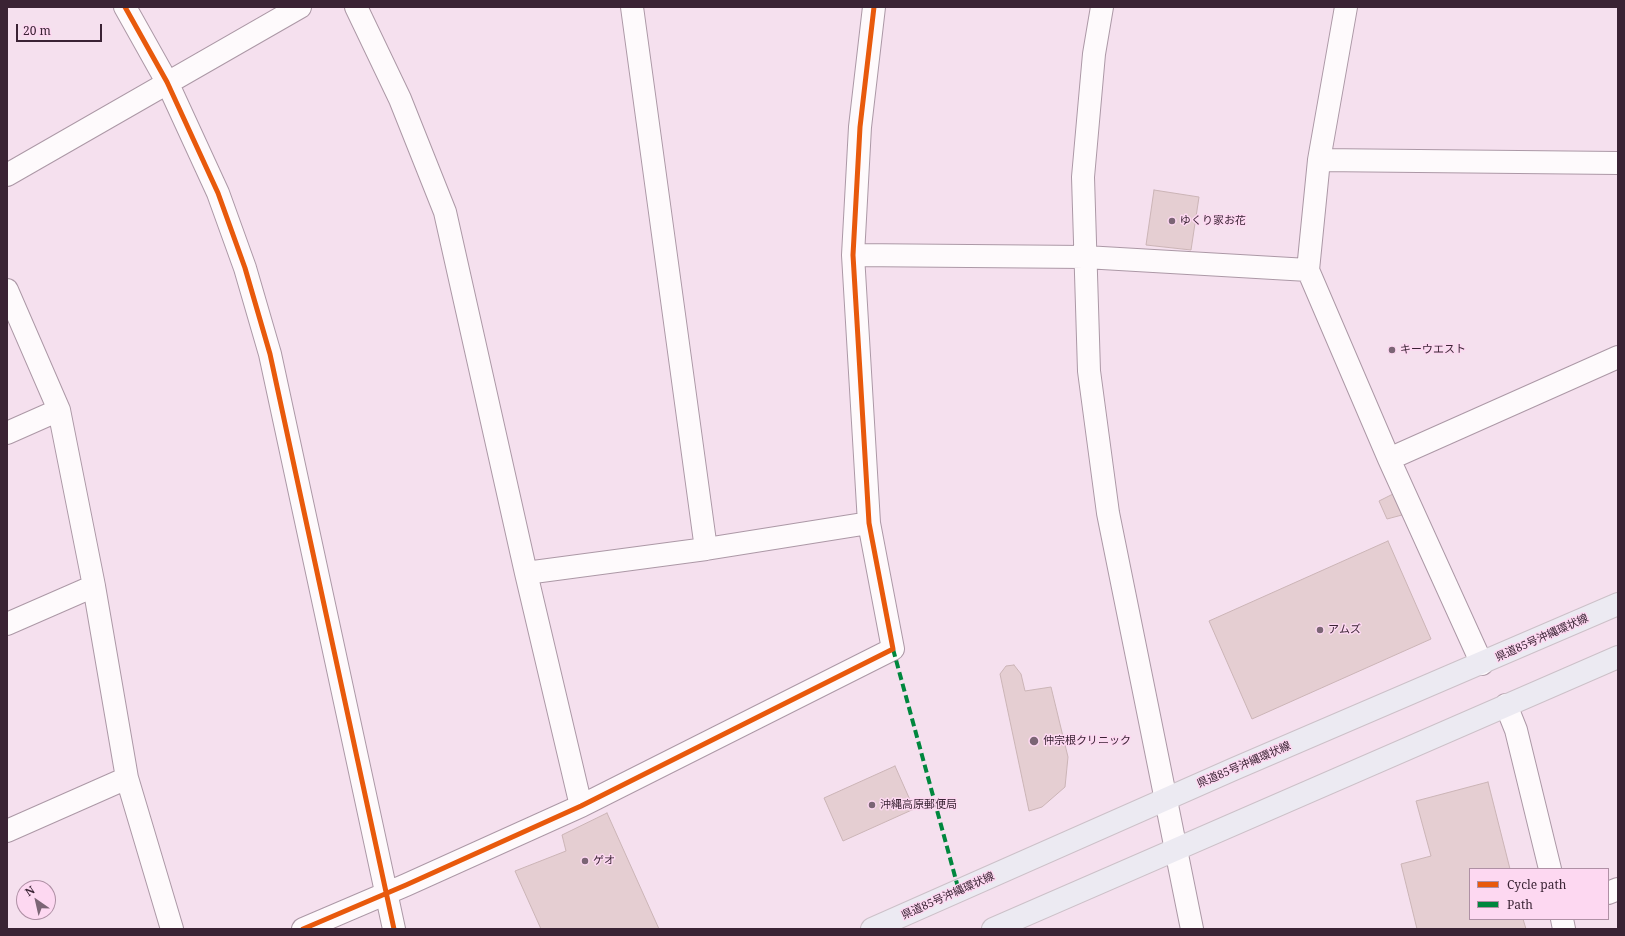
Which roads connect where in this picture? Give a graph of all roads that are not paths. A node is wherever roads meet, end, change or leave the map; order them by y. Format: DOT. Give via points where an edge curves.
graph roads {
  1 [pos="125,7"];
  2 [pos="300,7"];
  3 [pos="356,7"];
  4 [pos="632,7"];
  5 [pos="874,7"];
  6 [pos="1102,7"];
  7 [pos="1346,7"];
  8 [pos="167,82"];
  9 [pos="1319,160"];
  10 [pos="1618,163"];
  11 [pos="7,175"];
  12 [pos="853,255"];
  13 [pos="1085,257"];
  14 [pos="1308,270"];
  15 [pos="7,290"];
  16 [pos="1618,357"];
  17 [pos="59,410"];
  18 [pos="7,433"];
  19 [pos="1389,459"];
  20 [pos="869,523"];
  21 [pos="706,549"];
  22 [pos="526,573"];
  23 [pos="94,586"];
  24 [pos="1618,604"];
  25 [pos="7,624"];
  26 [pos="1618,656"];
  27 [pos="1482,664"];
  28 [pos="1506,706"];
  29 [pos="127,778"];
  30 [pos="1166,799"];
  31 [pos="581,806"];
  32 [pos="7,831"];
  33 [pos="1176,848"];
  34 [pos="1550,868"];
  35 [pos="387,893"];
  36 [pos="172,929"];
  37 [pos="303,929"];
  38 [pos="394,929"];
  39 [pos="872,929"];
  40 [pos="993,929"];
  41 [pos="1192,929"];
  1 -- 8 [label="street"];
  2 -- 8 [label="street"];
  3 -- 22 [label="street" via="400,99 445,212"];
  4 -- 21 [label="street"];
  5 -- 12 [label="street" via="860,128"];
  6 -- 13 [label="street" via="1094,54 1083,177"];
  7 -- 9 [label="street"];
  8 -- 11 [label="street"];
  8 -- 35 [label="street" via="218,194 246,268 270,354"];
  9 -- 10 [label="street"];
  9 -- 14 [label="street"];
  12 -- 13 [label="street"];
  12 -- 20 [label="street"];
  13 -- 14 [label="street"];
  13 -- 30 [label="street" via="1089,371 1108,513"];
  14 -- 19 [label="street"];
  15 -- 17 [label="street"];
  16 -- 19 [label="street"];
  17 -- 18 [label="street"];
  17 -- 23 [label="street"];
  19 -- 27 [label="street"];
  20 -- 21 [label="street"];
  20 -- 31 [label="street" via="894,649"];
  21 -- 22 [label="street"];
  22 -- 31 [label="street"];
  23 -- 25 [label="street"];
  23 -- 29 [label="street"];
  24 -- 27 [label="main road, 県道85号沖縄環状線"];
  26 -- 28 [label="main road"];
  27 -- 30 [label="main road, 県道85号沖縄環状線"];
  28 -- 33 [label="main road"];
  28 -- 34 [label="street" via="1516,730"];
  29 -- 32 [label="street"];
  29 -- 36 [label="street"];
  30 -- 33 [label="street"];
  30 -- 39 [label="main road, 県道85号沖縄環状線"];
  31 -- 35 [label="street"];
  33 -- 40 [label="main road"];
  33 -- 41 [label="street"];
  35 -- 37 [label="street"];
  35 -- 38 [label="street"];
}
